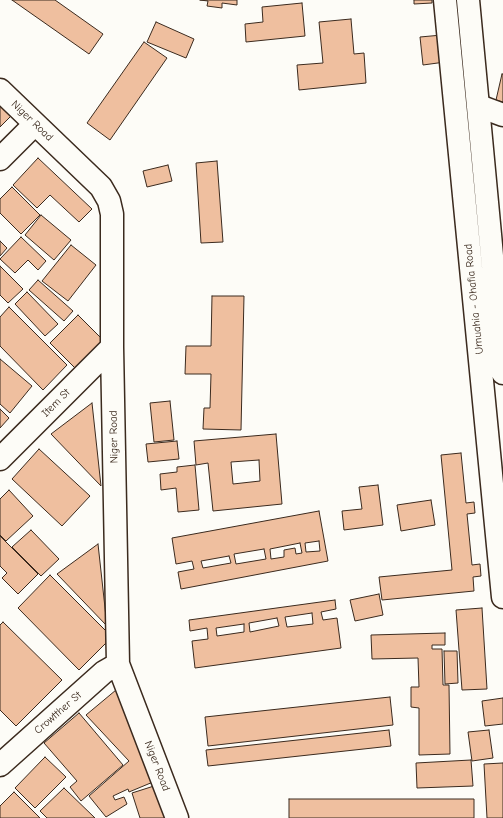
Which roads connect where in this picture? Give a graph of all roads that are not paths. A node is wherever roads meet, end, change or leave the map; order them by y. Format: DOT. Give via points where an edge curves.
graph roads {
  1 [pos="445,0"];
  2 [pos="468,0"];
  3 [pos="0,90"];
  4 [pos="479,106"];
  5 [pos="503,115"];
  6 [pos="35,124"];
  7 [pos="0,158"];
  8 [pos="112,347"];
  9 [pos="503,373"];
  10 [pos="0,459"];
  11 [pos="503,597"];
  12 [pos="118,664"];
  13 [pos="3,755"];
  14 [pos="177,818"];
  1 -- 11 [label="street, Umuahia - Ohafia Road"];
  2 -- 4 [label="street, Umuahia - Ohafia Road"];
  3 -- 6 [label="street, Niger Road"];
  4 -- 5 [label="street"];
  4 -- 9 [label="street, Umuahia - Ohafia Road"];
  6 -- 7 [label="street"];
  6 -- 8 [label="street, Niger Road" via="101,187 109,201 112,214"];
  8 -- 10 [label="street, Item St"];
  8 -- 12 [label="street, Niger Road"];
  12 -- 13 [label="street, Crowtther St" via="104,672"];
  12 -- 14 [label="street, Niger Road"];
}
